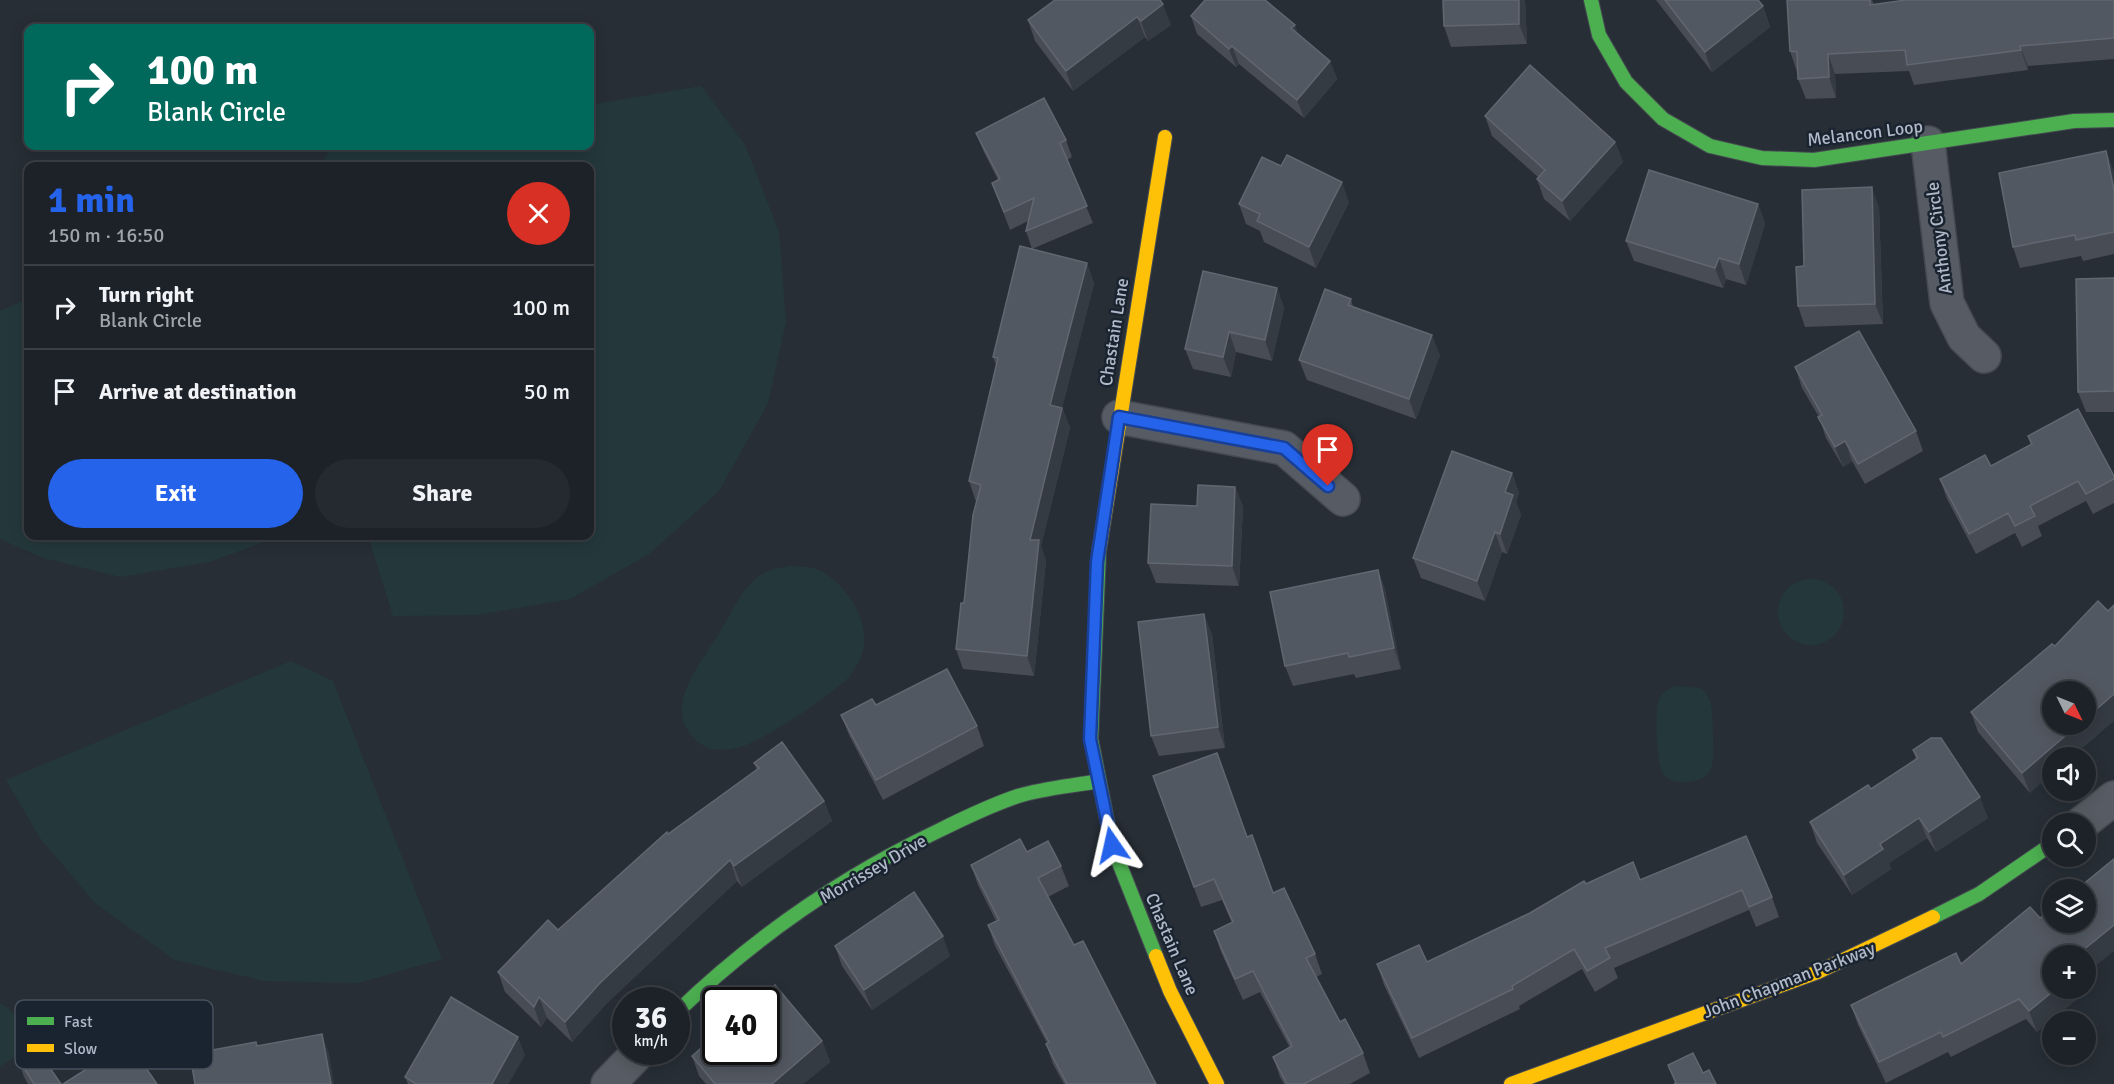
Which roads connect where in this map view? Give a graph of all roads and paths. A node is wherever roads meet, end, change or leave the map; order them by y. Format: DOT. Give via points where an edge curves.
graph roads {
  1 [pos="1591,0"];
  2 [pos="2114,120"];
  3 [pos="1165,136"];
  4 [pos="1928,143"];
  5 [pos="1984,356"];
  6 [pos="1119,417"];
  7 [pos="1343,499"];
  8 [pos="1099,781"];
  9 [pos="2114,798"];
  10 [pos="2095,813"];
  11 [pos="2042,851"];
  12 [pos="690,1001"];
  13 [pos="626,1065"];
  14 [pos="608,1084"];
  15 [pos="1217,1084"];
  16 [pos="1511,1084"];
  1 -- 4 [label="street, Melancon Loop" via="1599,35 1626,82 1663,119 1710,146 1762,158 1814,160"];
  2 -- 4 [label="street, Melancon Loop" via="2074,121"];
  3 -- 6 [label="street, Chastain Lane"];
  4 -- 5 [label="street, Anthony Circle" via="1947,303 1964,337"];
  6 -- 7 [label="street" via="1284,448"];
  6 -- 8 [label="street, Chastain Lane" via="1097,562 1090,739"];
  8 -- 12 [label="street, Morrissey Drive" via="1007,800 898,850 779,925"];
  8 -- 15 [label="street, Chastain Lane" via="1112,845 1170,991"];
  9 -- 10 [label="street"];
  11 -- 16 [label="street, John Chapman Parkway" via="1979,894 1818,972"];
  13 -- 14 [label="street"];
}
